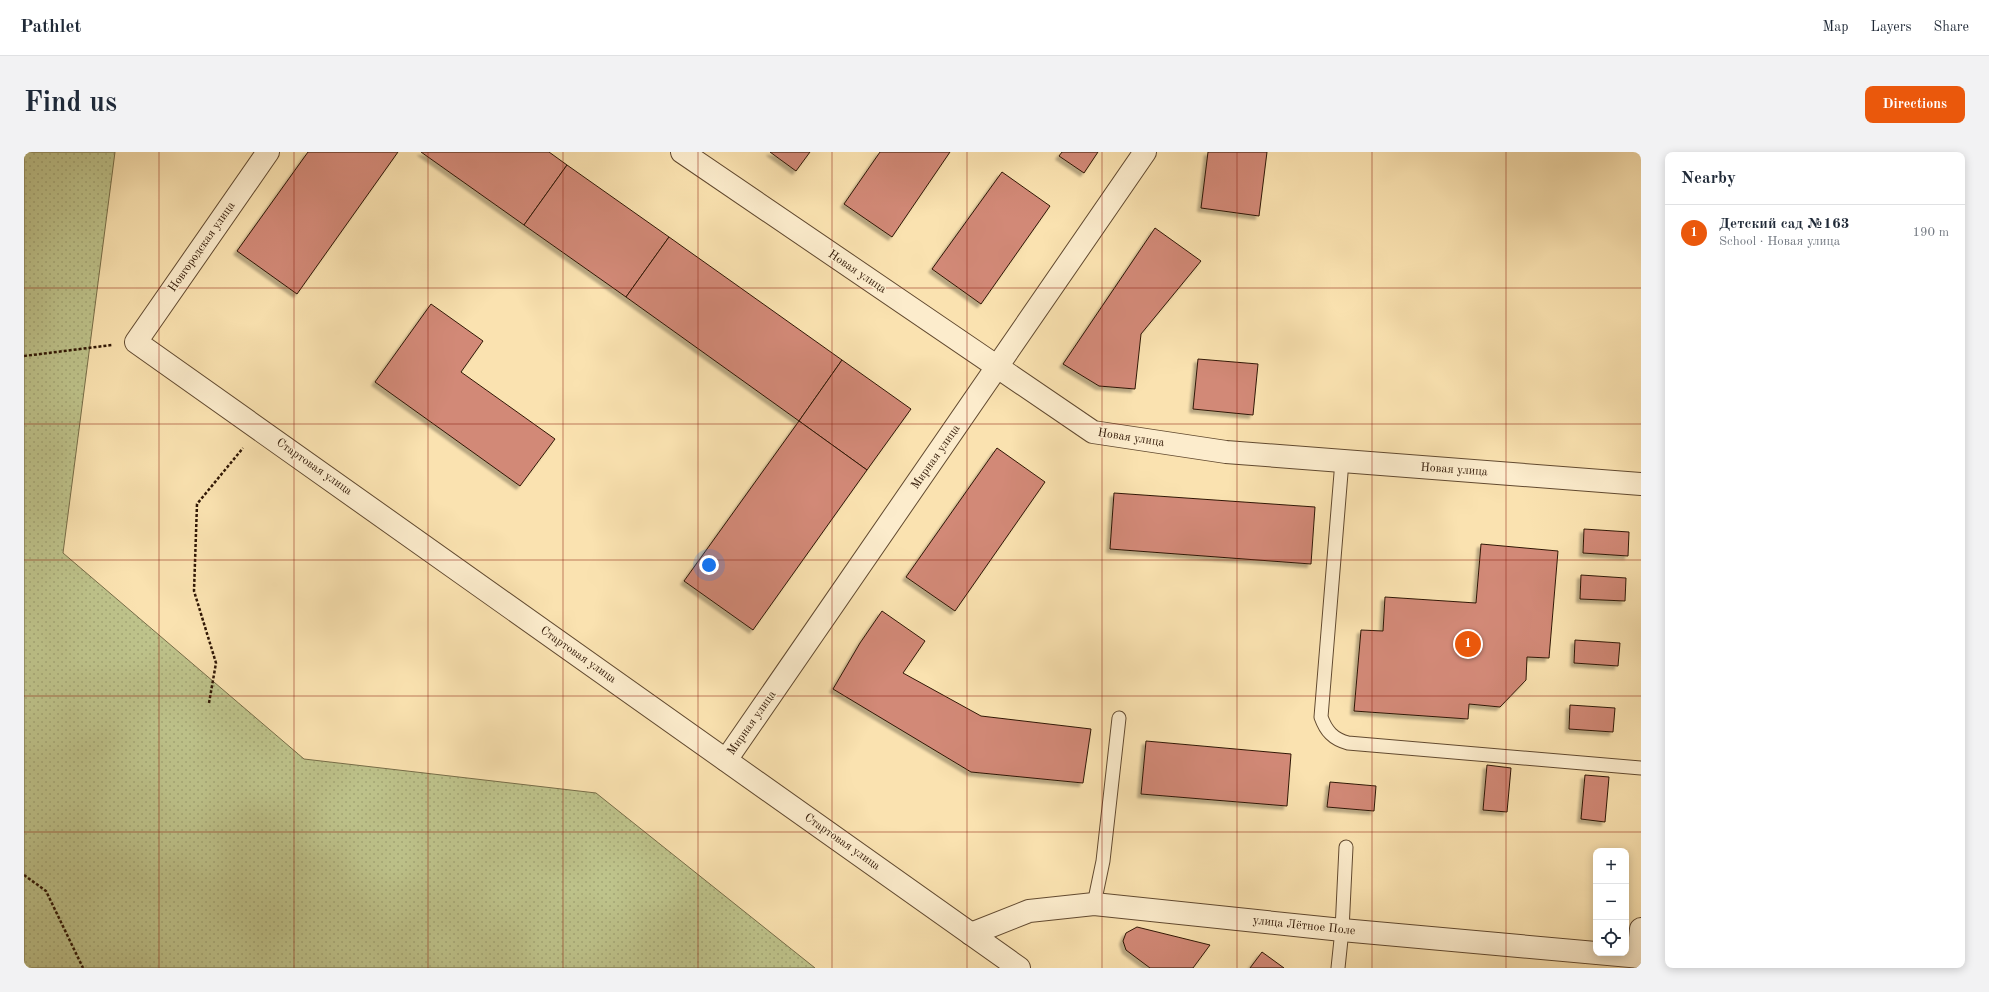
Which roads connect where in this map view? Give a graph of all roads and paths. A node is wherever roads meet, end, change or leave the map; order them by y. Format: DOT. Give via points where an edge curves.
graph roads {
  1 [pos="268,152"];
  2 [pos="682,152"];
  3 [pos="1145,152"];
  4 [pos="136,342"];
  5 [pos="24,356"];
  6 [pos="998,368"];
  7 [pos="259,429"];
  8 [pos="1342,461"];
  9 [pos="1641,484"];
  10 [pos="208,703"];
  11 [pos="1118,718"];
  12 [pos="726,760"];
  13 [pos="1641,768"];
  14 [pos="1346,847"];
  15 [pos="24,875"];
  16 [pos="1094,904"];
  17 [pos="1641,929"];
  18 [pos="1342,930"];
  19 [pos="971,934"];
  20 [pos="1636,961"];
  21 [pos="83,968"];
  22 [pos="1019,968"];
  23 [pos="1338,968"];
  1 -- 4 [label="street, Новгородская улица"];
  2 -- 6 [label="street, Новая улица"];
  3 -- 6 [label="street, Мирная улица"];
  4 -- 5 [label="path"];
  4 -- 7 [label="street, Стартовая улица"];
  6 -- 8 [label="street, Новая улица" via="1093,432 1226,452"];
  6 -- 12 [label="street, Мирная улица"];
  7 -- 10 [label="path" via="197,504 194,591 216,663"];
  7 -- 12 [label="street, Стартовая улица"];
  8 -- 9 [label="street, Новая улица"];
  8 -- 13 [label="lane" via="1322,717 1325,728 1331,735 1338,741 1348,743"];
  11 -- 16 [label="lane" via="1103,861"];
  12 -- 19 [label="street, Стартовая улица"];
  14 -- 18 [label="lane"];
  15 -- 21 [label="path" via="46,891"];
  16 -- 18 [label="street, улица Лётное Поле"];
  16 -- 19 [label="street, улица Лётное Поле" via="1029,911"];
  17 -- 20 [label="street"];
  18 -- 20 [label="street, улица Лётное Поле"];
  18 -- 23 [label="lane"];
  19 -- 22 [label="street, Стартовая улица"];
}
